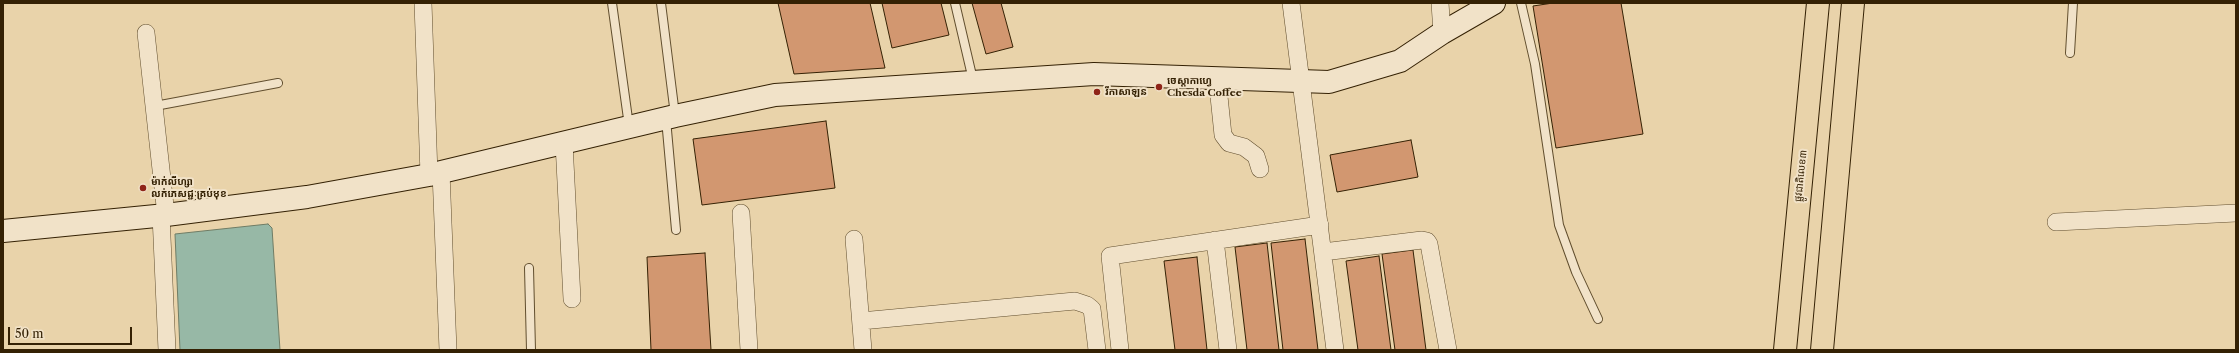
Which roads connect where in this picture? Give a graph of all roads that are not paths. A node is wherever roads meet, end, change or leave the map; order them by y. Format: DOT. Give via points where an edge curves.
graph roads {
  1 [pos="423,3"];
  2 [pos="612,3"];
  3 [pos="661,3"];
  4 [pos="955,3"];
  5 [pos="1291,3"];
  6 [pos="1440,3"];
  7 [pos="1494,3"];
  8 [pos="1521,3"];
  9 [pos="1818,3"];
  10 [pos="1853,3"];
  11 [pos="2073,3"];
  12 [pos="146,33"];
  13 [pos="1442,33"];
  14 [pos="2070,53"];
  15 [pos="1217,77"];
  16 [pos="1302,81"];
  17 [pos="278,83"];
  18 [pos="974,83"];
  19 [pos="155,106"];
  20 [pos="670,117"];
  21 [pos="629,127"];
  22 [pos="564,143"];
  23 [pos="1260,169"];
  24 [pos="435,174"];
  25 [pos="741,213"];
  26 [pos="2236,213"];
  27 [pos="164,215"];
  28 [pos="2056,222"];
  29 [pos="1320,225"];
  30 [pos="676,230"];
  31 [pos="3,231"];
  32 [pos="854,239"];
  33 [pos="1215,240"];
  34 [pos="1323,252"];
  35 [pos="529,268"];
  36 [pos="572,299"];
  37 [pos="1598,319"];
  38 [pos="860,321"];
  39 [pos="167,350"];
  40 [pos="448,350"];
  41 [pos="531,350"];
  42 [pos="750,350"];
  43 [pos="863,350"];
  44 [pos="1097,350"];
  45 [pos="1120,350"];
  46 [pos="1228,350"];
  47 [pos="1335,350"];
  48 [pos="1448,350"];
  49 [pos="1784,350"];
  50 [pos="1822,350"];
  1 -- 24 [label="street"];
  2 -- 21 [label="lane"];
  3 -- 20 [label="lane"];
  4 -- 18 [label="lane"];
  5 -- 16 [label="street"];
  6 -- 13 [label="street"];
  7 -- 13 [label="street"];
  8 -- 37 [label="lane" via="1535,64 1559,225 1576,272"];
  9 -- 49 [label="highway, ផ្លូវជាតិលេខ៣"];
  10 -- 50 [label="highway"];
  11 -- 14 [label="lane"];
  12 -- 19 [label="street"];
  13 -- 16 [label="street" via="1400,61 1329,82"];
  15 -- 16 [label="street"];
  15 -- 18 [label="street" via="1094,74"];
  15 -- 23 [label="street" via="1223,135 1229,143 1244,147 1256,156"];
  16 -- 29 [label="street"];
  17 -- 19 [label="lane"];
  18 -- 20 [label="street" via="775,95"];
  19 -- 27 [label="street"];
  20 -- 21 [label="street"];
  20 -- 30 [label="lane"];
  21 -- 22 [label="street"];
  22 -- 24 [label="street"];
  22 -- 36 [label="street"];
  24 -- 27 [label="street" via="307,197"];
  24 -- 40 [label="street"];
  25 -- 42 [label="street"];
  26 -- 28 [label="street"];
  27 -- 31 [label="street"];
  27 -- 39 [label="street"];
  29 -- 33 [label="street"];
  29 -- 34 [label="street"];
  32 -- 38 [label="street"];
  33 -- 45 [label="street" via="1110,256"];
  33 -- 46 [label="street"];
  34 -- 47 [label="street"];
  34 -- 48 [label="street" via="1427,241"];
  35 -- 41 [label="lane"];
  38 -- 43 [label="street"];
  38 -- 44 [label="street" via="1075,301 1092,309"];
}
